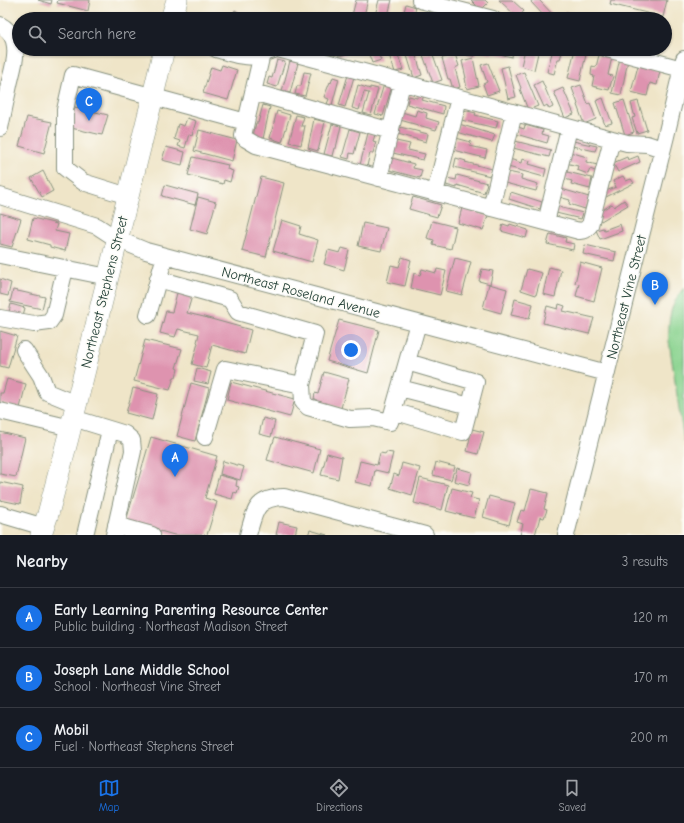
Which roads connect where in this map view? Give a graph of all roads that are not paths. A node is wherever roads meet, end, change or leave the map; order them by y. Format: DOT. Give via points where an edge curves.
graph roads {
  1 [pos="177,0"];
  2 [pos="420,0"];
  3 [pos="174,12"];
  4 [pos="466,12"];
  5 [pos="0,25"];
  6 [pos="12,36"];
  7 [pos="14,56"];
  8 [pos="162,56"];
  9 [pos="262,56"];
  10 [pos="304,56"];
  11 [pos="642,56"];
  12 [pos="683,64"];
  13 [pos="402,83"];
  14 [pos="253,92"];
  15 [pos="153,96"];
  16 [pos="679,97"];
  17 [pos="459,98"];
  18 [pos="514,113"];
  19 [pos="246,122"];
  20 [pos="0,128"];
  21 [pos="569,128"];
  22 [pos="391,131"];
  23 [pos="612,140"];
  24 [pos="662,149"];
  25 [pos="379,178"];
  26 [pos="435,193"];
  27 [pos="0,196"];
  28 [pos="128,196"];
  29 [pos="491,208"];
  30 [pos="546,222"];
  31 [pos="117,239"];
  32 [pos="0,255"];
  33 [pos="165,256"];
  34 [pos="66,268"];
  35 [pos="108,277"];
  36 [pos="158,279"];
  37 [pos="148,315"];
  38 [pos="0,318"];
  39 [pos="418,323"];
  40 [pos="24,350"];
  41 [pos="407,362"];
  42 [pos="607,373"];
  43 [pos="302,385"];
  44 [pos="400,388"];
  45 [pos="470,406"];
  46 [pos="0,411"];
  47 [pos="393,411"];
  48 [pos="73,417"];
  49 [pos="110,430"];
  50 [pos="205,437"];
  51 [pos="0,514"];
  52 [pos="115,530"];
  53 [pos="43,531"];
  54 [pos="85,535"];
  55 [pos="152,535"];
  56 [pos="248,535"];
  57 [pos="425,535"];
  58 [pos="566,535"];
  1 -- 3 [label="main road"];
  2 -- 4 [label="street"];
  5 -- 6 [label="street"];
  7 -- 20 [label="street"];
  8 -- 15 [label="main road, Northeast Stephens Street"];
  9 -- 14 [label="street"];
  10 -- 13 [label="street"];
  11 -- 12 [label="street"];
  12 -- 16 [label="street, Northeast Vine Street"];
  13 -- 17 [label="street"];
  13 -- 22 [label="street"];
  14 -- 19 [label="street"];
  14 -- 22 [label="street"];
  15 -- 19 [label="street"];
  15 -- 28 [label="main road, Northeast Stephens Street"];
  15 -- 28 [label="street" via="73,75 65,110 65,168 83,182"];
  16 -- 24 [label="street, Northeast Vine Street"];
  17 -- 18 [label="street"];
  17 -- 26 [label="street"];
  18 -- 21 [label="street"];
  18 -- 29 [label="street"];
  19 -- 25 [label="street" via="244,136 256,145"];
  21 -- 23 [label="street"];
  21 -- 30 [label="street"];
  22 -- 25 [label="street"];
  23 -- 24 [label="street" via="647,144"];
  23 -- 30 [label="street" via="590,225 579,231"];
  24 -- 42 [label="street, Northeast Vine Street"];
  25 -- 26 [label="street"];
  26 -- 29 [label="street"];
  27 -- 31 [label="street, Northeast Roseland Avenue" via="97,226"];
  28 -- 31 [label="main road, Northeast Stephens Street"];
  29 -- 30 [label="street"];
  31 -- 33 [label="street, Northeast Roseland Avenue"];
  31 -- 35 [label="main road, Northeast Stephens Street"];
  32 -- 34 [label="street"];
  33 -- 36 [label="street"];
  33 -- 39 [label="street, Northeast Roseland Avenue"];
  34 -- 35 [label="street"];
  34 -- 38 [label="street" via="50,322 34,324"];
  35 -- 48 [label="main road, Northeast Stephens Street"];
  36 -- 37 [label="street"];
  36 -- 43 [label="street" via="230,299 238,312 315,334"];
  39 -- 41 [label="street"];
  39 -- 42 [label="street, Northeast Roseland Avenue"];
  40 -- 48 [label="street" via="41,376 47,392"];
  41 -- 44 [label="street"];
  41 -- 45 [label="street" via="476,382"];
  42 -- 58 [label="street, Northeast Vine Street"];
  43 -- 47 [label="street" via="303,402 308,407 350,419 373,418 390,422"];
  43 -- 50 [label="street" via="225,369"];
  44 -- 45 [label="street"];
  44 -- 47 [label="street"];
  45 -- 47 [label="street" via="463,432"];
  46 -- 48 [label="street"];
  48 -- 49 [label="street"];
  48 -- 53 [label="main road, Northeast Stephens Street"];
  49 -- 52 [label="street" via="125,434 132,440 133,451"];
  49 -- 54 [label="street"];
  51 -- 53 [label="street"];
  52 -- 55 [label="street"];
  56 -- 57 [label="street" via="254,512 259,506 266,500 284,497"];
}
